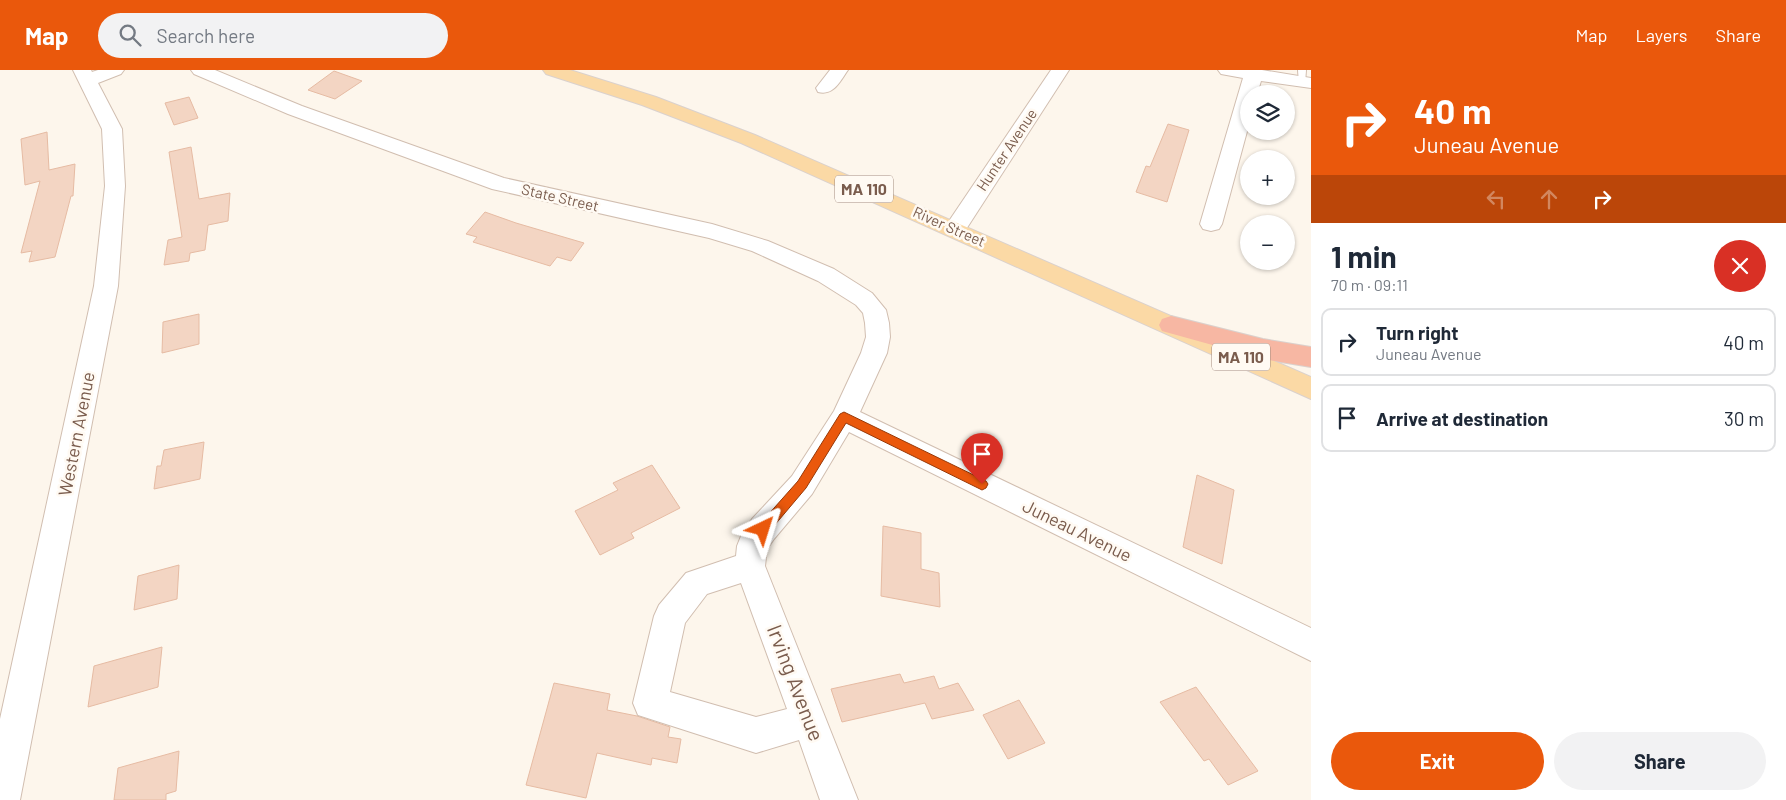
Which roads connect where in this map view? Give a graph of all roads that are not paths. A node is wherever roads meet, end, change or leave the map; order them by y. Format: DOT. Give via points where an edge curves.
graph roads {
  1 [pos="115,70"];
  2 [pos="200,70"];
  3 [pos="552,70"];
  4 [pos="839,70"];
  5 [pos="1060,70"];
  6 [pos="1227,70"];
  7 [pos="85,75"];
  8 [pos="1253,75"];
  9 [pos="1305,78"];
  10 [pos="825,88"];
  11 [pos="1210,224"];
  12 [pos="955,229"];
  13 [pos="1171,325"];
  14 [pos="1311,357"];
  15 [pos="1311,389"];
  16 [pos="844,417"];
  17 [pos="750,566"];
  18 [pos="1311,645"];
  19 [pos="809,720"];
  20 [pos="2,800"];
  21 [pos="840,800"];
  1 -- 7 [label="street"];
  2 -- 16 [label="street, State Street" via="295,110 499,184 712,231 786,256 826,275 864,299 874,310 877,323 874,353"];
  3 -- 12 [label="main road, River Street / MA 110" via="649,101 748,139"];
  4 -- 10 [label="street"];
  5 -- 12 [label="street, Hunter Avenue"];
  6 -- 8 [label="street"];
  7 -- 20 [label="street, Western Avenue" via="112,129 115,186 106,286"];
  8 -- 9 [label="street"];
  8 -- 11 [label="street"];
  12 -- 13 [label="main road, River Street / MA 110"];
  13 -- 14 [label="highway" via="1263,349"];
  13 -- 15 [label="main road, River Street / MA 110"];
  16 -- 17 [label="street, State Street" via="802,485 752,546"];
  16 -- 18 [label="street, Juneau Avenue"];
  17 -- 19 [label="street, Irving Avenue"];
  17 -- 19 [label="street" via="697,583 670,616 650,703 756,735"];
  19 -- 21 [label="street, Irving Avenue"];
}
